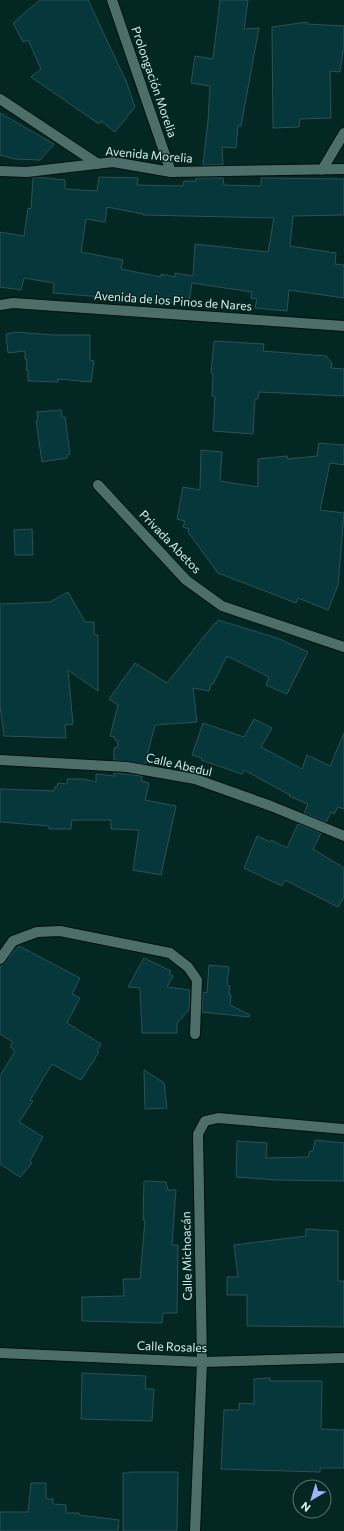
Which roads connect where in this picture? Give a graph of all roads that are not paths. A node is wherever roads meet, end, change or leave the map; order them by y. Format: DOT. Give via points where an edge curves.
graph roads {
  1 [pos="112,0"];
  2 [pos="0,99"];
  3 [pos="344,133"];
  4 [pos="98,164"];
  5 [pos="344,168"];
  6 [pos="322,170"];
  7 [pos="0,171"];
  8 [pos="172,172"];
  9 [pos="0,305"];
  10 [pos="344,326"];
  11 [pos="98,485"];
  12 [pos="344,647"];
  13 [pos="0,760"];
  14 [pos="344,836"];
  15 [pos="0,959"];
  16 [pos="195,1034"];
  17 [pos="344,1129"];
  18 [pos="0,1353"];
  19 [pos="344,1358"];
  20 [pos="202,1362"];
  21 [pos="195,1531"];
  1 -- 8 [label="street, Prolongación Morelia"];
  2 -- 4 [label="street"];
  3 -- 6 [label="street"];
  4 -- 7 [label="street, Avenida Morelia" via="27,172"];
  4 -- 8 [label="street, Avenida Morelia" via="113,162"];
  5 -- 6 [label="street, Avenida Morelia"];
  6 -- 8 [label="street, Avenida Morelia"];
  9 -- 10 [label="street, Avenida de los Pinos de Nares" via="13,303"];
  11 -- 12 [label="street, Privada Abetos" via="186,580 222,606"];
  13 -- 14 [label="street, Calle Abedul" via="128,767 195,779"];
  15 -- 16 [label="street" via="13,942 36,932 52,931 170,953 188,967 197,980"];
  17 -- 20 [label="street, Calle Michoacán" via="218,1118 206,1121 198,1134"];
  18 -- 20 [label="street, Calle Rosales"];
  19 -- 20 [label="street, Calle Rosales"];
  20 -- 21 [label="street, Calle Michoacán"];
}
